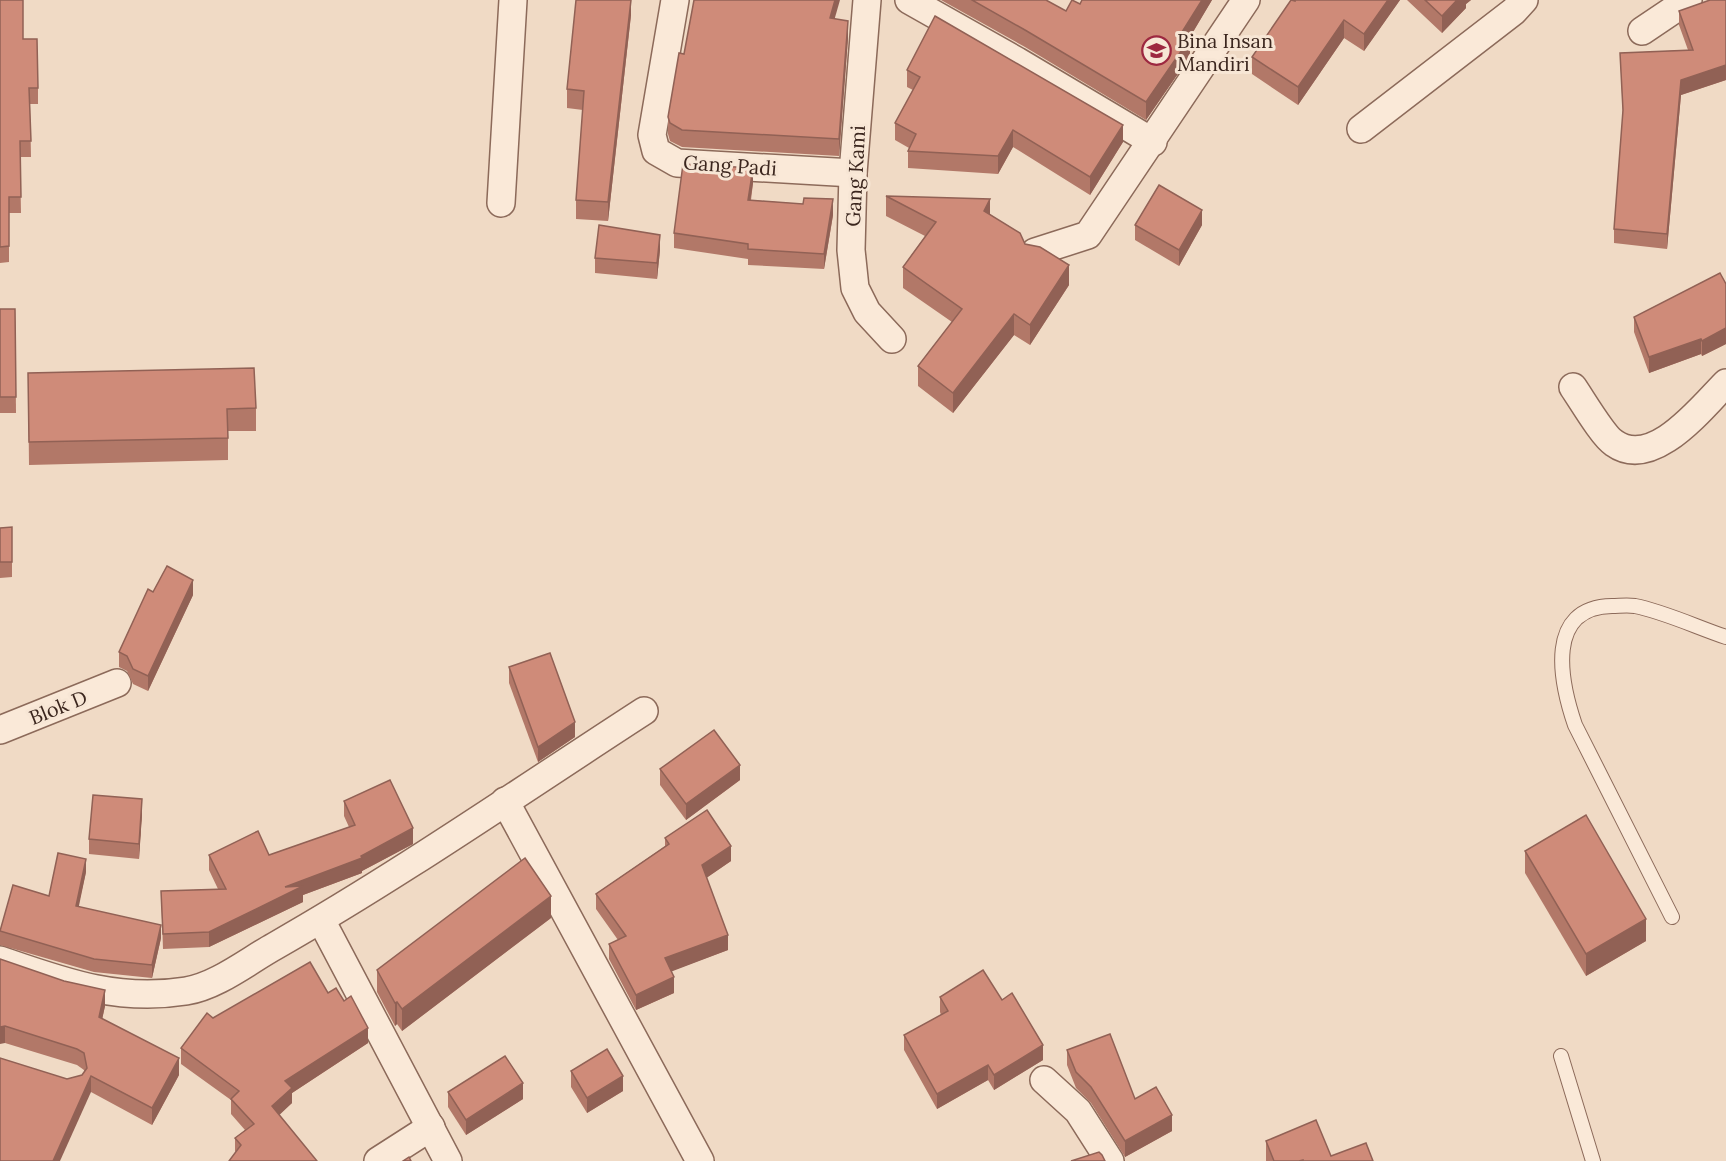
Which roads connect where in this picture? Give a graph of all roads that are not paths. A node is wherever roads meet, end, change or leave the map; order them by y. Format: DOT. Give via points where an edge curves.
graph roads {
  1 [pos="513,0"];
  2 [pos="675,0"];
  3 [pos="867,0"];
  4 [pos="909,0"];
  5 [pos="1246,0"];
  6 [pos="1524,0"];
  7 [pos="1688,0"];
  8 [pos="1642,31"];
  9 [pos="1361,129"];
  10 [pos="1153,142"];
  11 [pos="853,173"];
  12 [pos="501,203"];
  13 [pos="1035,252"];
  14 [pos="892,339"];
  15 [pos="1726,383"];
  16 [pos="1573,387"];
  17 [pos="1726,637"];
  18 [pos="117,683"];
  19 [pos="644,711"];
  20 [pos="0,730"];
  21 [pos="505,801"];
  22 [pos="1672,917"];
  23 [pos="321,920"];
  24 [pos="0,960"];
  25 [pos="1561,1056"];
  26 [pos="1044,1080"];
  27 [pos="430,1127"];
  28 [pos="1099,1158"];
  29 [pos="378,1161"];
  30 [pos="448,1161"];
  31 [pos="700,1161"];
  32 [pos="1593,1161"];
  1 -- 12 [label="street"];
  2 -- 11 [label="street, Gang Padi" via="652,135 656,151 677,163"];
  3 -- 11 [label="street, Gang Kami"];
  4 -- 10 [label="street"];
  5 -- 10 [label="street"];
  6 -- 9 [label="street" via="1514,12"];
  7 -- 8 [label="street"];
  10 -- 13 [label="street" via="1088,235"];
  11 -- 14 [label="street, Gang Kami" via="851,250 855,288 867,312"];
  15 -- 16 [label="street" via="1672,438 1636,450 1614,443"];
  17 -- 22 [label="lane" via="1634,606 1594,607 1575,616 1565,636 1561,658 1566,700 1575,725"];
  18 -- 20 [label="street, Blok D"];
  19 -- 21 [label="street"];
  21 -- 23 [label="street"];
  21 -- 31 [label="street"];
  23 -- 24 [label="street" via="211,982 189,990 141,996 97,990"];
  23 -- 27 [label="street"];
  25 -- 32 [label="lane"];
  26 -- 28 [label="street" via="1078,1111"];
  27 -- 29 [label="street"];
  27 -- 30 [label="street"];
}
